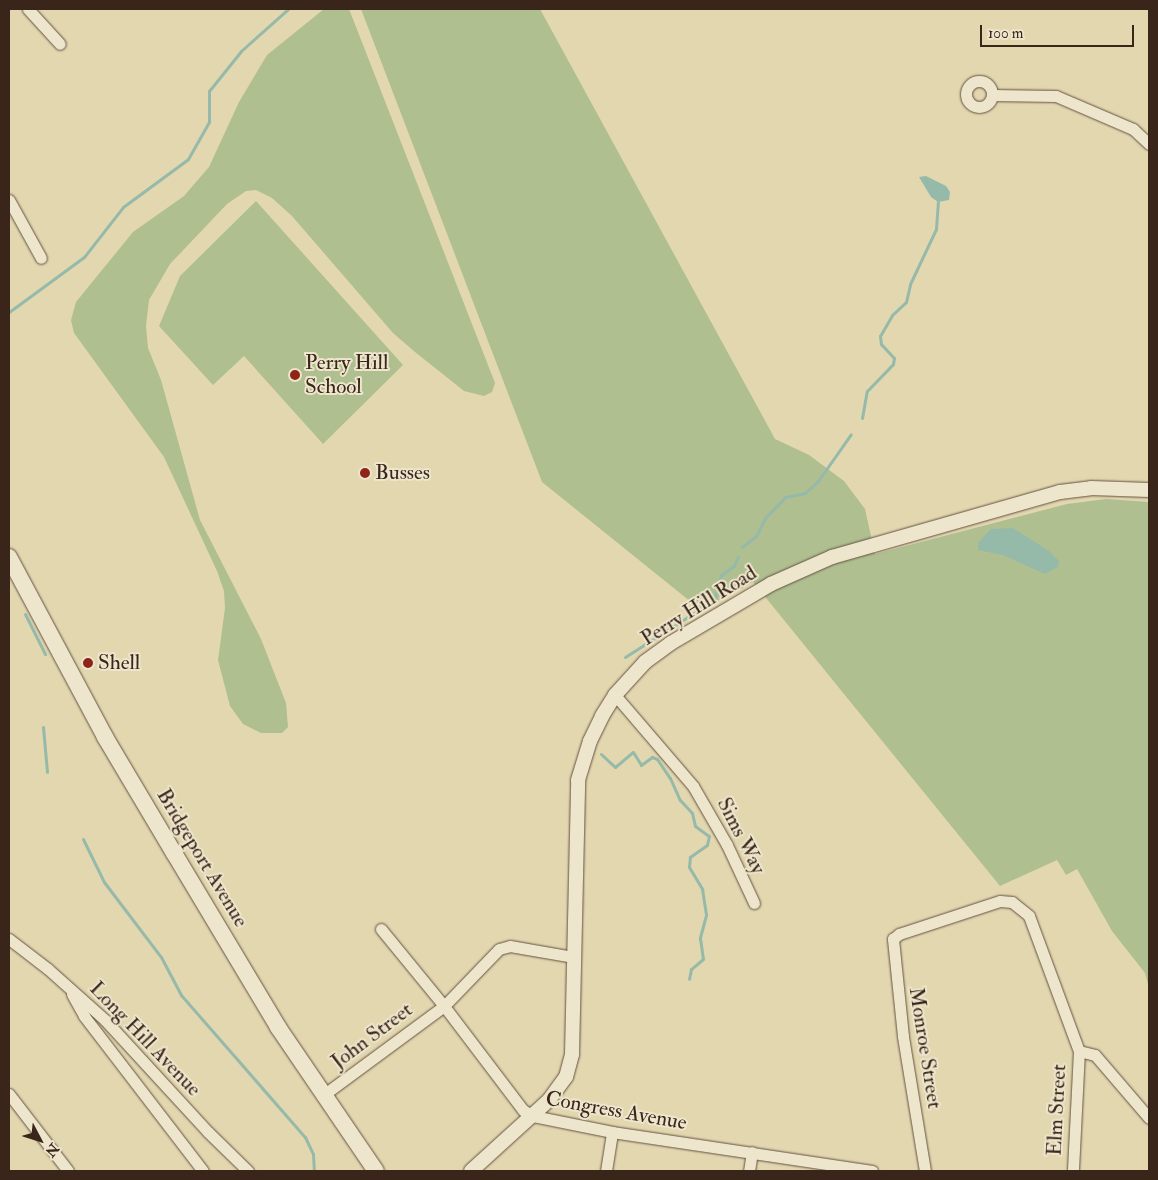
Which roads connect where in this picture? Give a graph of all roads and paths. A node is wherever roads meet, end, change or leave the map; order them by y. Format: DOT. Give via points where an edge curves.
graph roads {
  1 [pos="28,9"];
  2 [pos="60,44"];
  3 [pos="992,95"];
  4 [pos="1149,144"];
  5 [pos="9,200"];
  6 [pos="41,258"];
  7 [pos="1149,490"];
  8 [pos="9,557"];
  9 [pos="615,695"];
  10 [pos="754,903"];
  11 [pos="381,929"];
  12 [pos="11,945"];
  13 [pos="574,957"];
  14 [pos="68,986"];
  15 [pos="444,1006"];
  16 [pos="1079,1051"];
  17 [pos="322,1096"];
  18 [pos="11,1102"];
  19 [pos="533,1116"];
  20 [pos="1149,1118"];
  21 [pos="612,1132"];
  22 [pos="752,1152"];
  23 [pos="68,1171"];
  24 [pos="203,1171"];
  25 [pos="248,1171"];
  26 [pos="376,1171"];
  27 [pos="471,1171"];
  28 [pos="606,1171"];
  29 [pos="749,1171"];
  30 [pos="872,1171"];
  31 [pos="925,1171"];
  32 [pos="1073,1171"];
  1 -- 2 [label="street"];
  3 -- 4 [label="street" via="1056,96 1133,129"];
  5 -- 6 [label="street"];
  7 -- 9 [label="street, Perry Hill Road" via="1091,488 1060,492 826,559 771,584 671,643 645,662"];
  8 -- 17 [label="main road, Bridgeport Avenue" via="105,737"];
  9 -- 10 [label="street, Sims Way" via="693,786 727,845"];
  9 -- 13 [label="street, Perry Hill Road" via="590,741 578,780"];
  11 -- 15 [label="street, Congress Avenue"];
  12 -- 14 [label="street, Long Hill Avenue"];
  13 -- 15 [label="street, John Street" via="510,946 499,949"];
  13 -- 19 [label="street, Perry Hill Road" via="570,1065 561,1087"];
  14 -- 24 [label="street" via="84,1016"];
  14 -- 25 [label="street, Long Hill Avenue" via="105,1020"];
  15 -- 17 [label="street, John Street"];
  15 -- 19 [label="street, Congress Avenue" via="523,1110"];
  16 -- 20 [label="street" via="1095,1055"];
  16 -- 31 [label="street, Monroe Street" via="1036,934 1023,908 1012,902 1000,902 899,934 893,939 892,946"];
  16 -- 32 [label="street, Elm Street"];
  17 -- 26 [label="main road, Bridgeport Avenue"];
  18 -- 23 [label="street"];
  19 -- 21 [label="street, Congress Avenue"];
  19 -- 27 [label="street, Perry Hill Road"];
  21 -- 22 [label="street, Congress Avenue"];
  21 -- 28 [label="street"];
  22 -- 29 [label="street"];
  22 -- 30 [label="street, Congress Avenue"];
}
